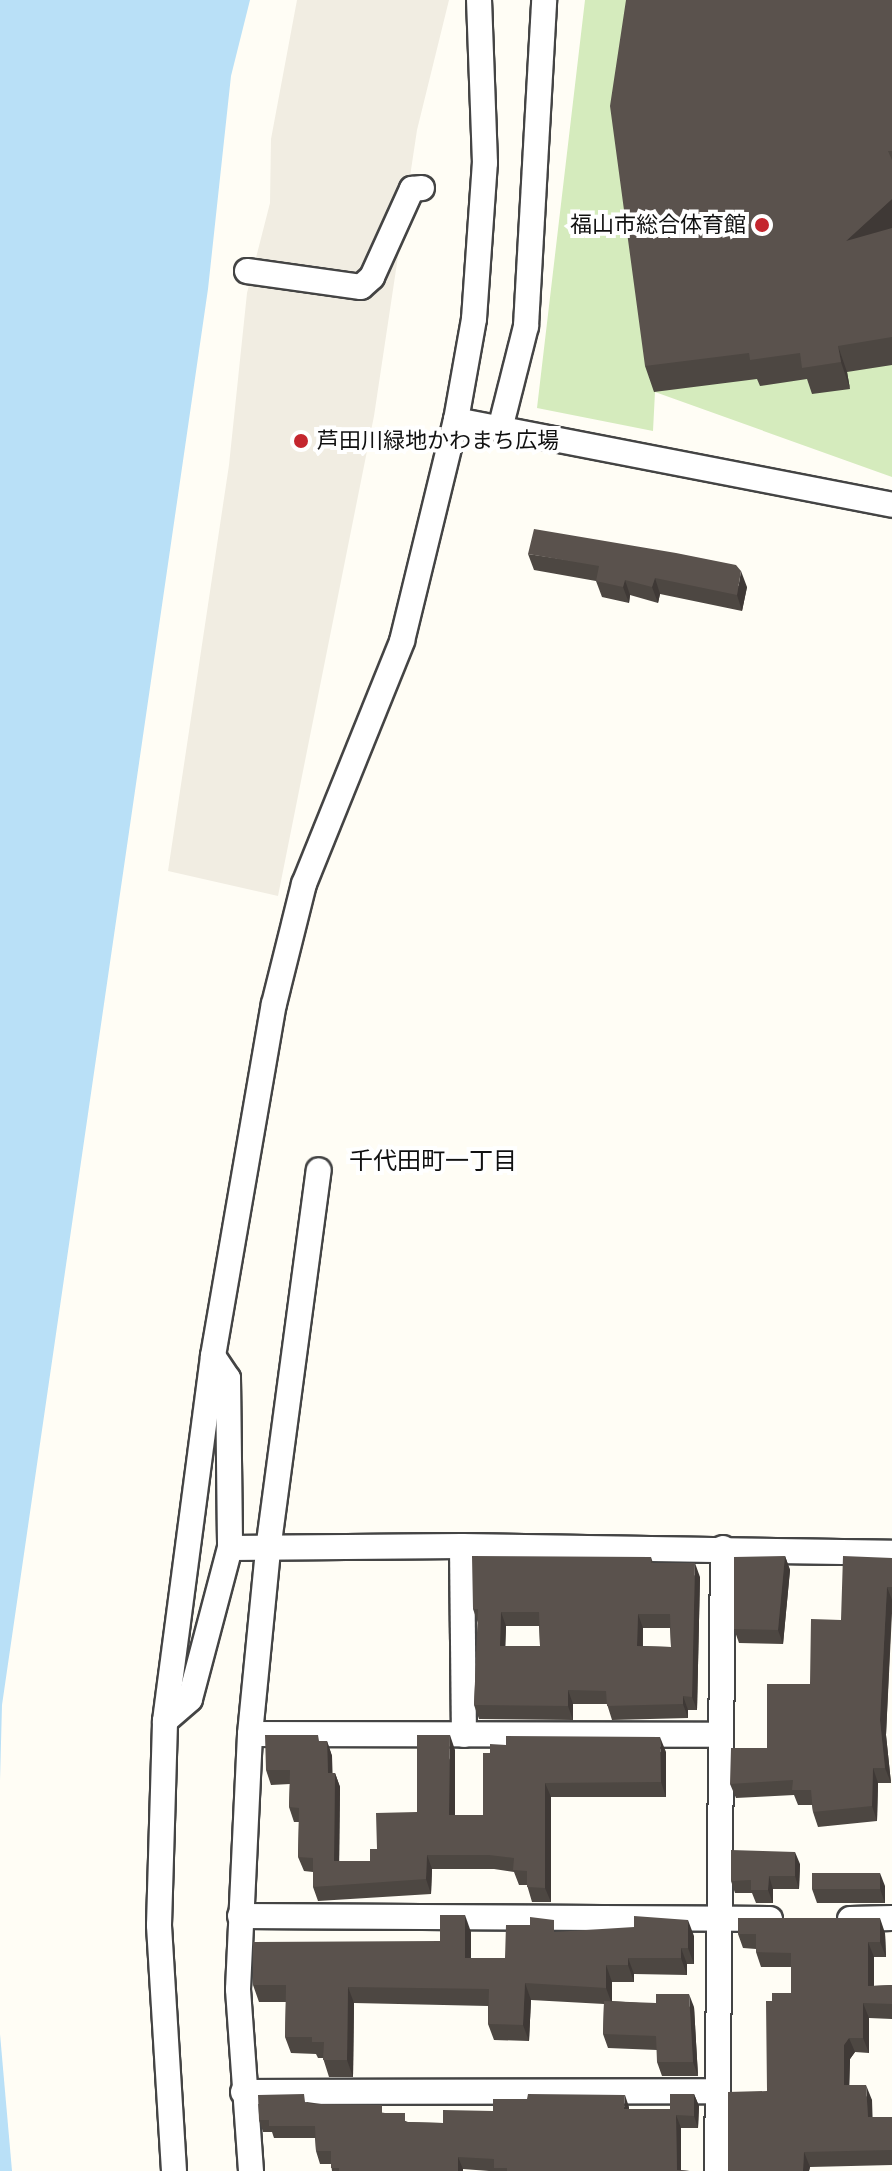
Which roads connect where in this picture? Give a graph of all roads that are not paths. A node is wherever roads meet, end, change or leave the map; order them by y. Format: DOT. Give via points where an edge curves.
graph roads {
  1 [pos="479,0"];
  2 [pos="544,0"];
  3 [pos="422,188"];
  4 [pos="247,271"];
  5 [pos="456,420"];
  6 [pos="500,429"];
  7 [pos="892,505"];
  8 [pos="319,1170"];
  9 [pos="213,1356"];
  10 [pos="462,1546"];
  11 [pos="230,1548"];
  12 [pos="723,1548"];
  13 [pos="268,1550"];
  14 [pos="892,1553"];
  15 [pos="165,1721"];
  16 [pos="250,1734"];
  17 [pos="464,1735"];
  18 [pos="719,1735"];
  19 [pos="240,1916"];
  20 [pos="892,1918"];
  21 [pos="718,1919"];
  22 [pos="797,1919"];
  23 [pos="829,1919"];
  24 [pos="717,2091"];
  25 [pos="243,2092"];
  26 [pos="174,2171"];
  27 [pos="251,2171"];
  28 [pos="717,2171"];
  1 -- 5 [label="street" via="485,163 474,319"];
  2 -- 6 [label="street" via="526,326"];
  3 -- 4 [label="street" via="412,189 372,277 361,287"];
  5 -- 6 [label="street"];
  5 -- 9 [label="street" via="402,641 304,884 274,1004"];
  6 -- 7 [label="street"];
  8 -- 13 [label="street"];
  9 -- 11 [label="street" via="228,1378"];
  9 -- 15 [label="street"];
  10 -- 12 [label="street"];
  10 -- 13 [label="street"];
  10 -- 17 [label="street"];
  11 -- 13 [label="street"];
  11 -- 15 [label="street" via="190,1699"];
  12 -- 14 [label="street"];
  12 -- 18 [label="street"];
  13 -- 16 [label="street"];
  15 -- 26 [label="street" via="159,1925"];
  16 -- 17 [label="street"];
  16 -- 19 [label="street"];
  17 -- 18 [label="street"];
  18 -- 21 [label="street"];
  19 -- 21 [label="street"];
  19 -- 25 [label="street"];
  20 -- 23 [label="street"];
  21 -- 22 [label="street"];
  21 -- 24 [label="street"];
  24 -- 25 [label="street"];
  24 -- 28 [label="street"];
  25 -- 27 [label="street"];
}
